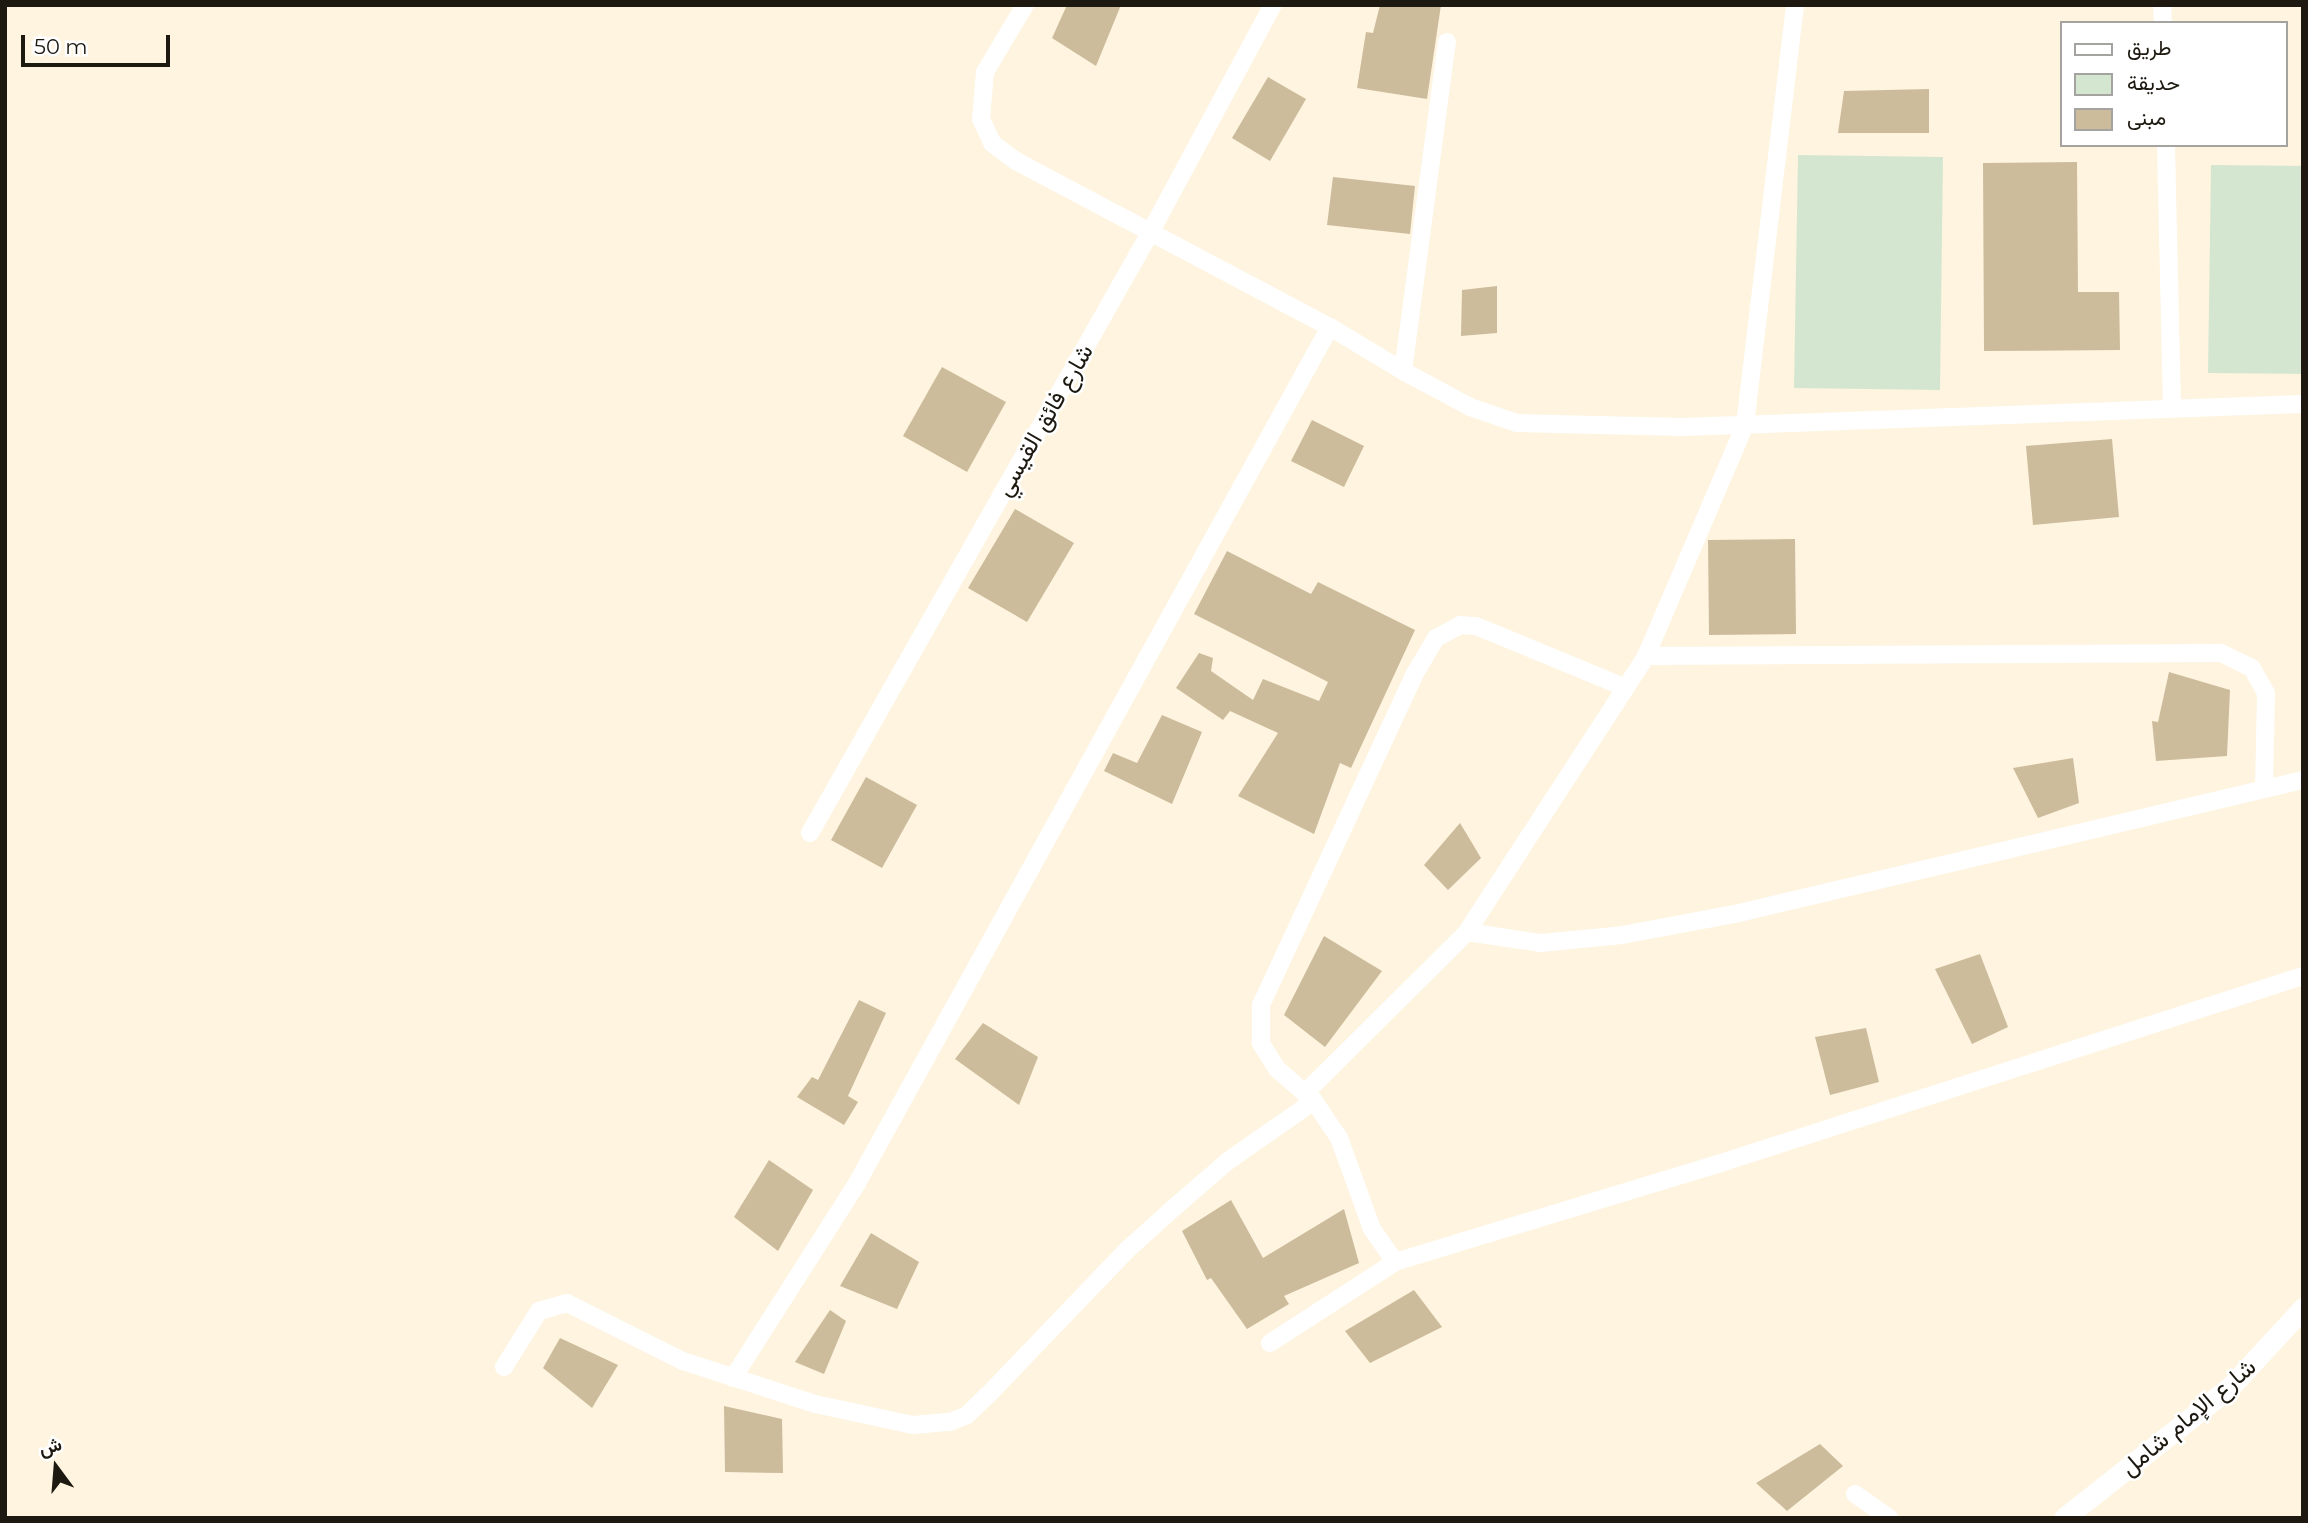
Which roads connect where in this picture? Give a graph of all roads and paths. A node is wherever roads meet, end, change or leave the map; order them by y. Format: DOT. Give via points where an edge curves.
graph roads {
  1 [pos="1025,5"];
  2 [pos="1273,5"];
  3 [pos="1795,5"];
  4 [pos="1447,43"];
  5 [pos="2166,147"];
  6 [pos="1150,233"];
  7 [pos="1330,327"];
  8 [pos="1403,371"];
  9 [pos="2303,404"];
  10 [pos="2172,407"];
  11 [pos="1745,425"];
  12 [pos="1646,656"];
  13 [pos="1624,687"];
  14 [pos="2303,779"];
  15 [pos="2264,789"];
  16 [pos="810,833"];
  17 [pos="1467,932"];
  18 [pos="2303,976"];
  19 [pos="1309,1097"];
  20 [pos="1395,1262"];
  21 [pos="2303,1308"];
  22 [pos="1270,1343"];
  23 [pos="503,1367"];
  24 [pos="733,1378"];
  25 [pos="1855,1494"];
  26 [pos="1889,1518"];
  27 [pos="2064,1518"];
  1 -- 6 [label="street" via="985,72 981,119 992,143"];
  2 -- 6 [label="street, شارع فائق القيسي"];
  3 -- 11 [label="street"];
  4 -- 8 [label="street"];
  5 -- 10 [label="street"];
  6 -- 7 [label="street"];
  6 -- 16 [label="street, شارع فائق القيسي"];
  7 -- 8 [label="street"];
  7 -- 24 [label="street" via="857,1183"];
  8 -- 11 [label="street" via="1470,407 1517,423 1573,427"];
  9 -- 10 [label="street"];
  10 -- 11 [label="street"];
  11 -- 12 [label="street"];
  12 -- 13 [label="street"];
  12 -- 15 [label="street" via="2221,653 2252,668 2266,693"];
  13 -- 17 [label="street"];
  13 -- 19 [label="street" via="1476,626 1448,629 1428,648 1261,1005 1261,1043 1277,1069"];
  14 -- 15 [label="street"];
  15 -- 17 [label="street" via="1738,913 1622,935 1541,943"];
  17 -- 19 [label="street"];
  18 -- 20 [label="street"];
  19 -- 20 [label="street" via="1343,1147 1372,1229"];
  19 -- 24 [label="street" via="1137,1241 967,1415 934,1425 913,1425 815,1405"];
  20 -- 22 [label="street"];
  21 -- 27 [label="street, شارع الإمام شامل" via="2231,1386"];
  23 -- 24 [label="street" via="531,1319 548,1305 567,1303 683,1361"];
  25 -- 26 [label="street"];
}
